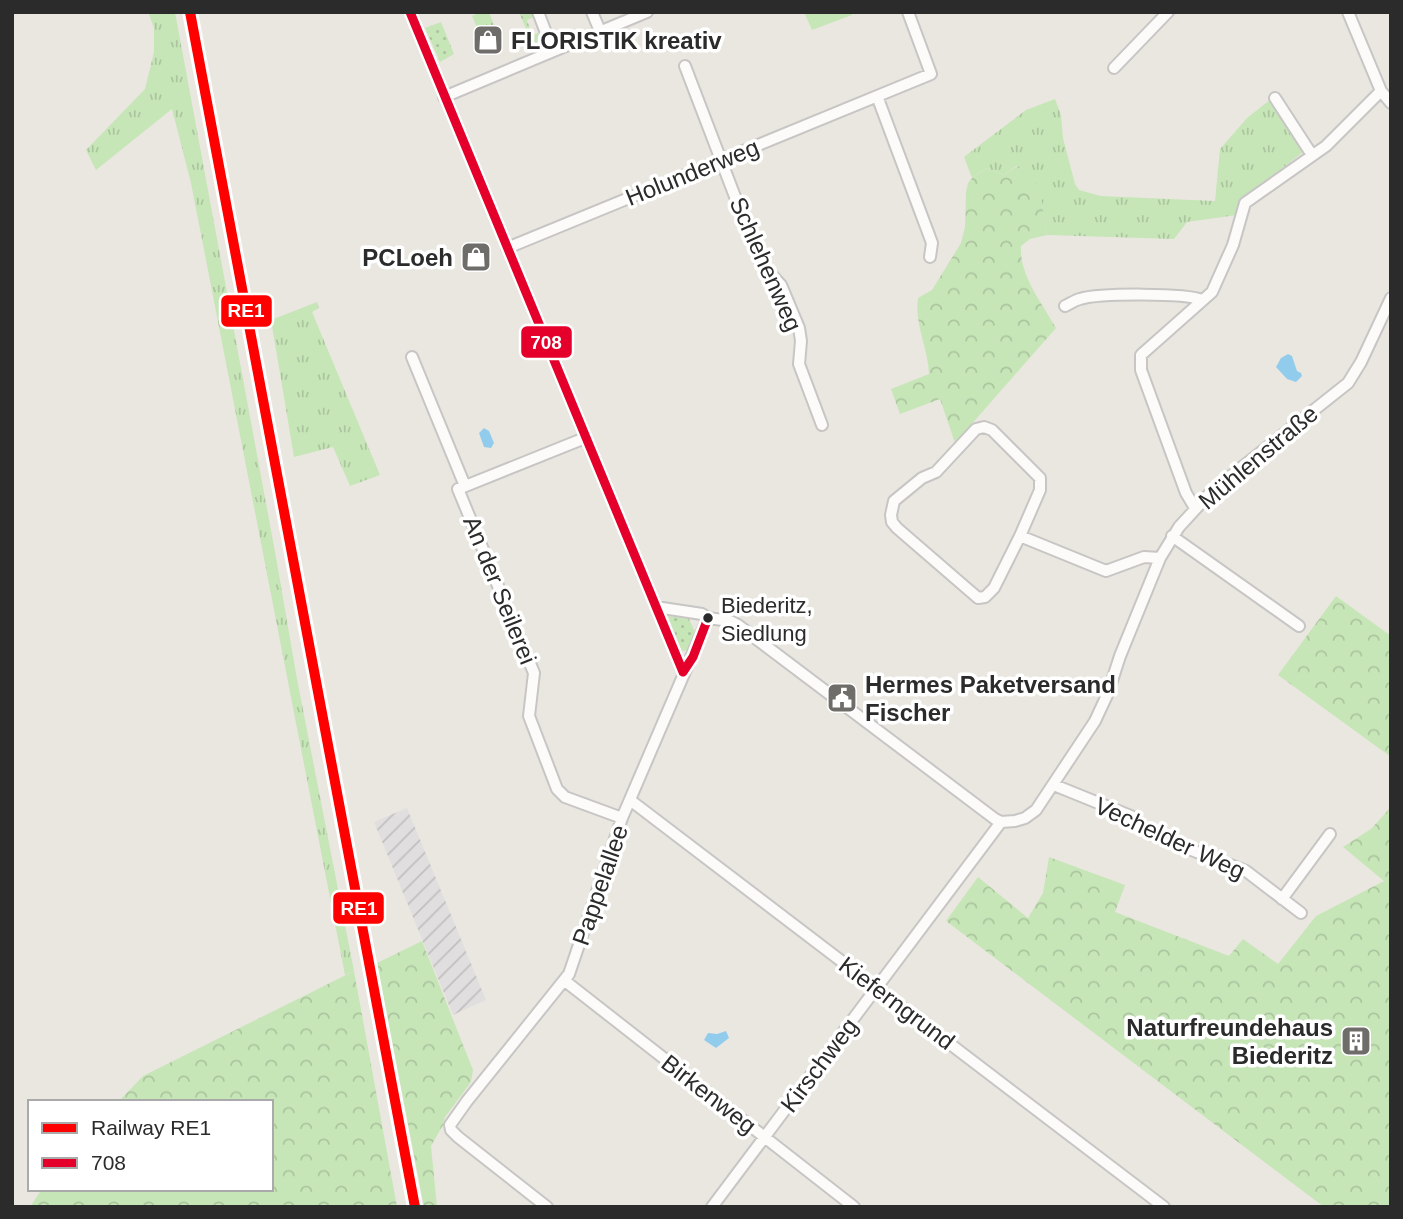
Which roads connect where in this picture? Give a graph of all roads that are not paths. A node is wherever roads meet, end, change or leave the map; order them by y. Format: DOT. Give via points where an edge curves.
graph roads {
  1 [pos="410,12"];
  2 [pos="538,12"];
  3 [pos="592,12"];
  4 [pos="647,12"];
  5 [pos="908,12"];
  6 [pos="1168,12"];
  7 [pos="1348,12"];
  8 [pos="600,31"];
  9 [pos="553,51"];
  10 [pos="685,65"];
  11 [pos="1114,68"];
  12 [pos="1381,91"];
  13 [pos="877,96"];
  14 [pos="444,97"];
  15 [pos="1275,98"];
  16 [pos="1391,103"];
  17 [pos="1312,155"];
  18 [pos="721,160"];
  19 [pos="507,248"];
  20 [pos="930,257"];
  21 [pos="1391,298"];
  22 [pos="1203,300"];
  23 [pos="1065,306"];
  24 [pos="412,357"];
  25 [pos="822,425"];
  26 [pos="585,438"];
  27 [pos="465,486"];
  28 [pos="1195,508"];
  29 [pos="1020,536"];
  30 [pos="1172,536"];
  31 [pos="1160,558"];
  32 [pos="656,607"];
  33 [pos="708,618"];
  34 [pos="1299,626"];
  35 [pos="683,672"];
  36 [pos="1054,785"];
  37 [pos="630,800"];
  38 [pos="622,818"];
  39 [pos="1001,822"];
  40 [pos="1330,834"];
  41 [pos="1282,899"];
  42 [pos="1301,914"];
  43 [pos="565,981"];
  44 [pos="877,988"];
  45 [pos="765,1137"];
  46 [pos="547,1207"];
  47 [pos="712,1207"];
  48 [pos="854,1207"];
  49 [pos="1164,1207"];
  1 -- 14 [label="street"];
  2 -- 9 [label="street"];
  3 -- 8 [label="street"];
  4 -- 8 [label="street"];
  5 -- 13 [label="street, Holunderweg" via="931,74"];
  6 -- 11 [label="street"];
  7 -- 12 [label="street"];
  8 -- 9 [label="street"];
  9 -- 14 [label="street"];
  10 -- 18 [label="street, Schlehenweg"];
  12 -- 16 [label="street"];
  12 -- 17 [label="street"];
  13 -- 18 [label="street, Holunderweg"];
  13 -- 20 [label="street" via="932,243"];
  14 -- 19 [label="street"];
  15 -- 17 [label="street"];
  17 -- 22 [label="street" via="1245,203 1226,264"];
  18 -- 19 [label="street, Holunderweg"];
  18 -- 25 [label="street, Schlehenweg" via="760,262 780,285 799,328 799,364"];
  19 -- 26 [label="street"];
  21 -- 28 [label="street, Mühlenstraße" via="1348,383"];
  22 -- 23 [label="street" via="1101,296"];
  22 -- 28 [label="street" via="1140,360"];
  24 -- 27 [label="street, An der Seilerei"];
  26 -- 27 [label="street, An der Seilerei"];
  26 -- 32 [label="street"];
  27 -- 38 [label="street, An der Seilerei" via="458,489 534,673 529,716 557,789 565,797"];
  28 -- 30 [label="street, Mühlenstraße"];
  29 -- 29 [label="street" via="994,588 978,598 897,528 891,507 922,478 936,472 976,429 984,427 1041,483"];
  29 -- 31 [label="street" via="1106,571 1144,557"];
  30 -- 31 [label="street, Mühlenstraße"];
  30 -- 34 [label="street"];
  31 -- 36 [label="street, Mühlenstraße" via="1108,694"];
  32 -- 33 [label="street"];
  32 -- 35 [label="street"];
  33 -- 35 [label="street, Pappelallee"];
  33 -- 39 [label="street" via="730,621 746,630"];
  35 -- 37 [label="street, Pappelallee"];
  36 -- 39 [label="street, Mühlenstraße" via="1026,818"];
  36 -- 41 [label="street, Vechelder Weg" via="1133,817 1150,834 1246,871"];
  37 -- 38 [label="street, Pappelallee"];
  37 -- 44 [label="street, Kieferngrund"];
  38 -- 43 [label="street, Pappelallee"];
  39 -- 44 [label="street, Kirschweg"];
  40 -- 41 [label="street"];
  41 -- 42 [label="street, Vechelder Weg"];
  43 -- 45 [label="street, Birkenweg"];
  43 -- 46 [label="street, Pappelallee" via="450,1128"];
  44 -- 45 [label="street, Kirschweg"];
  44 -- 49 [label="street, Kieferngrund"];
  45 -- 47 [label="street, Kirschweg"];
  45 -- 48 [label="street, Birkenweg"];
}
